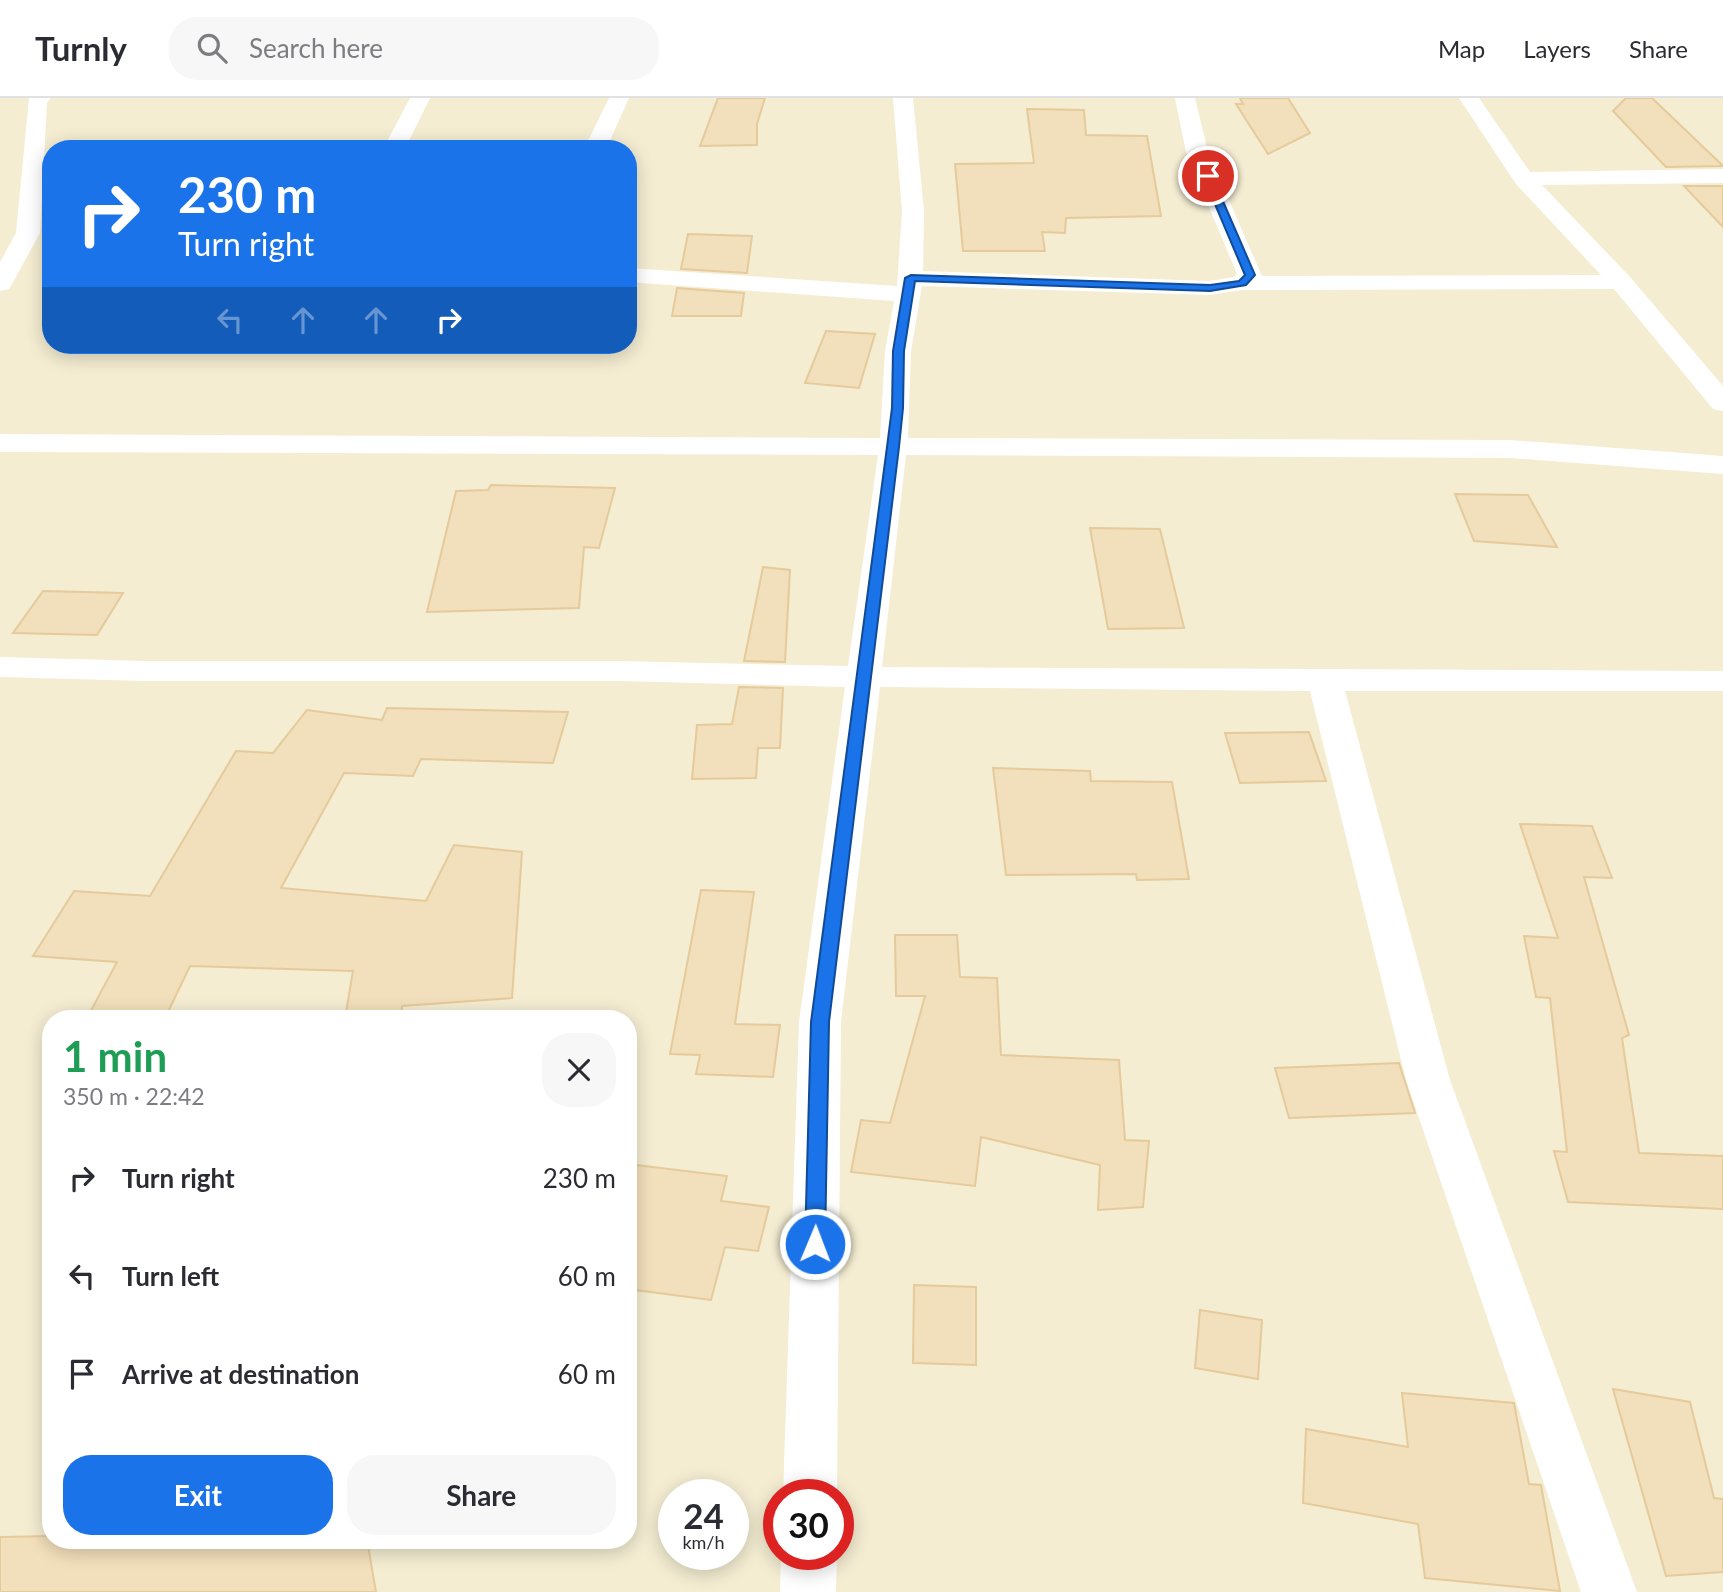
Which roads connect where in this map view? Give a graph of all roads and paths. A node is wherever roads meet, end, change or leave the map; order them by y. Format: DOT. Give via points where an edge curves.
graph roads {
  1 [pos="41,98"];
  2 [pos="420,98"];
  3 [pos="619,98"];
  4 [pos="903,98"];
  5 [pos="1185,98"];
  6 [pos="1469,98"];
  7 [pos="399,140"];
  8 [pos="599,140"];
  9 [pos="1723,176"];
  10 [pos="1524,179"];
  11 [pos="637,275"];
  12 [pos="1621,282"];
  13 [pos="1242,283"];
  14 [pos="0,284"];
  15 [pos="909,286"];
  16 [pos="1723,403"];
  17 [pos="0,443"];
  18 [pos="893,447"];
  19 [pos="1723,465"];
  20 [pos="0,667"];
  21 [pos="863,677"];
  22 [pos="1325,681"];
  23 [pos="1723,681"];
  24 [pos="810,1479"];
  25 [pos="809,1570"];
  26 [pos="808,1592"];
  27 [pos="1609,1592"];
  1 -- 14 [label="street" via="37,101 28,233"];
  2 -- 7 [label="street"];
  3 -- 8 [label="street"];
  4 -- 15 [label="street" via="913,211"];
  5 -- 13 [label="street" via="1197,152 1250,275"];
  6 -- 10 [label="street"];
  9 -- 10 [label="street"];
  10 -- 12 [label="street"];
  11 -- 15 [label="street"];
  12 -- 13 [label="street"];
  12 -- 16 [label="street"];
  13 -- 15 [label="street" via="1210,288"];
  15 -- 18 [label="street" via="898,351"];
  17 -- 18 [label="street"];
  18 -- 19 [label="street" via="1509,449"];
  18 -- 21 [label="street"];
  20 -- 21 [label="street" via="604,670"];
  21 -- 22 [label="street"];
  21 -- 24 [label="street" via="820,1022"];
  22 -- 23 [label="street"];
  22 -- 27 [label="street" via="1428,1080"];
  25 -- 26 [label="street"];
}
